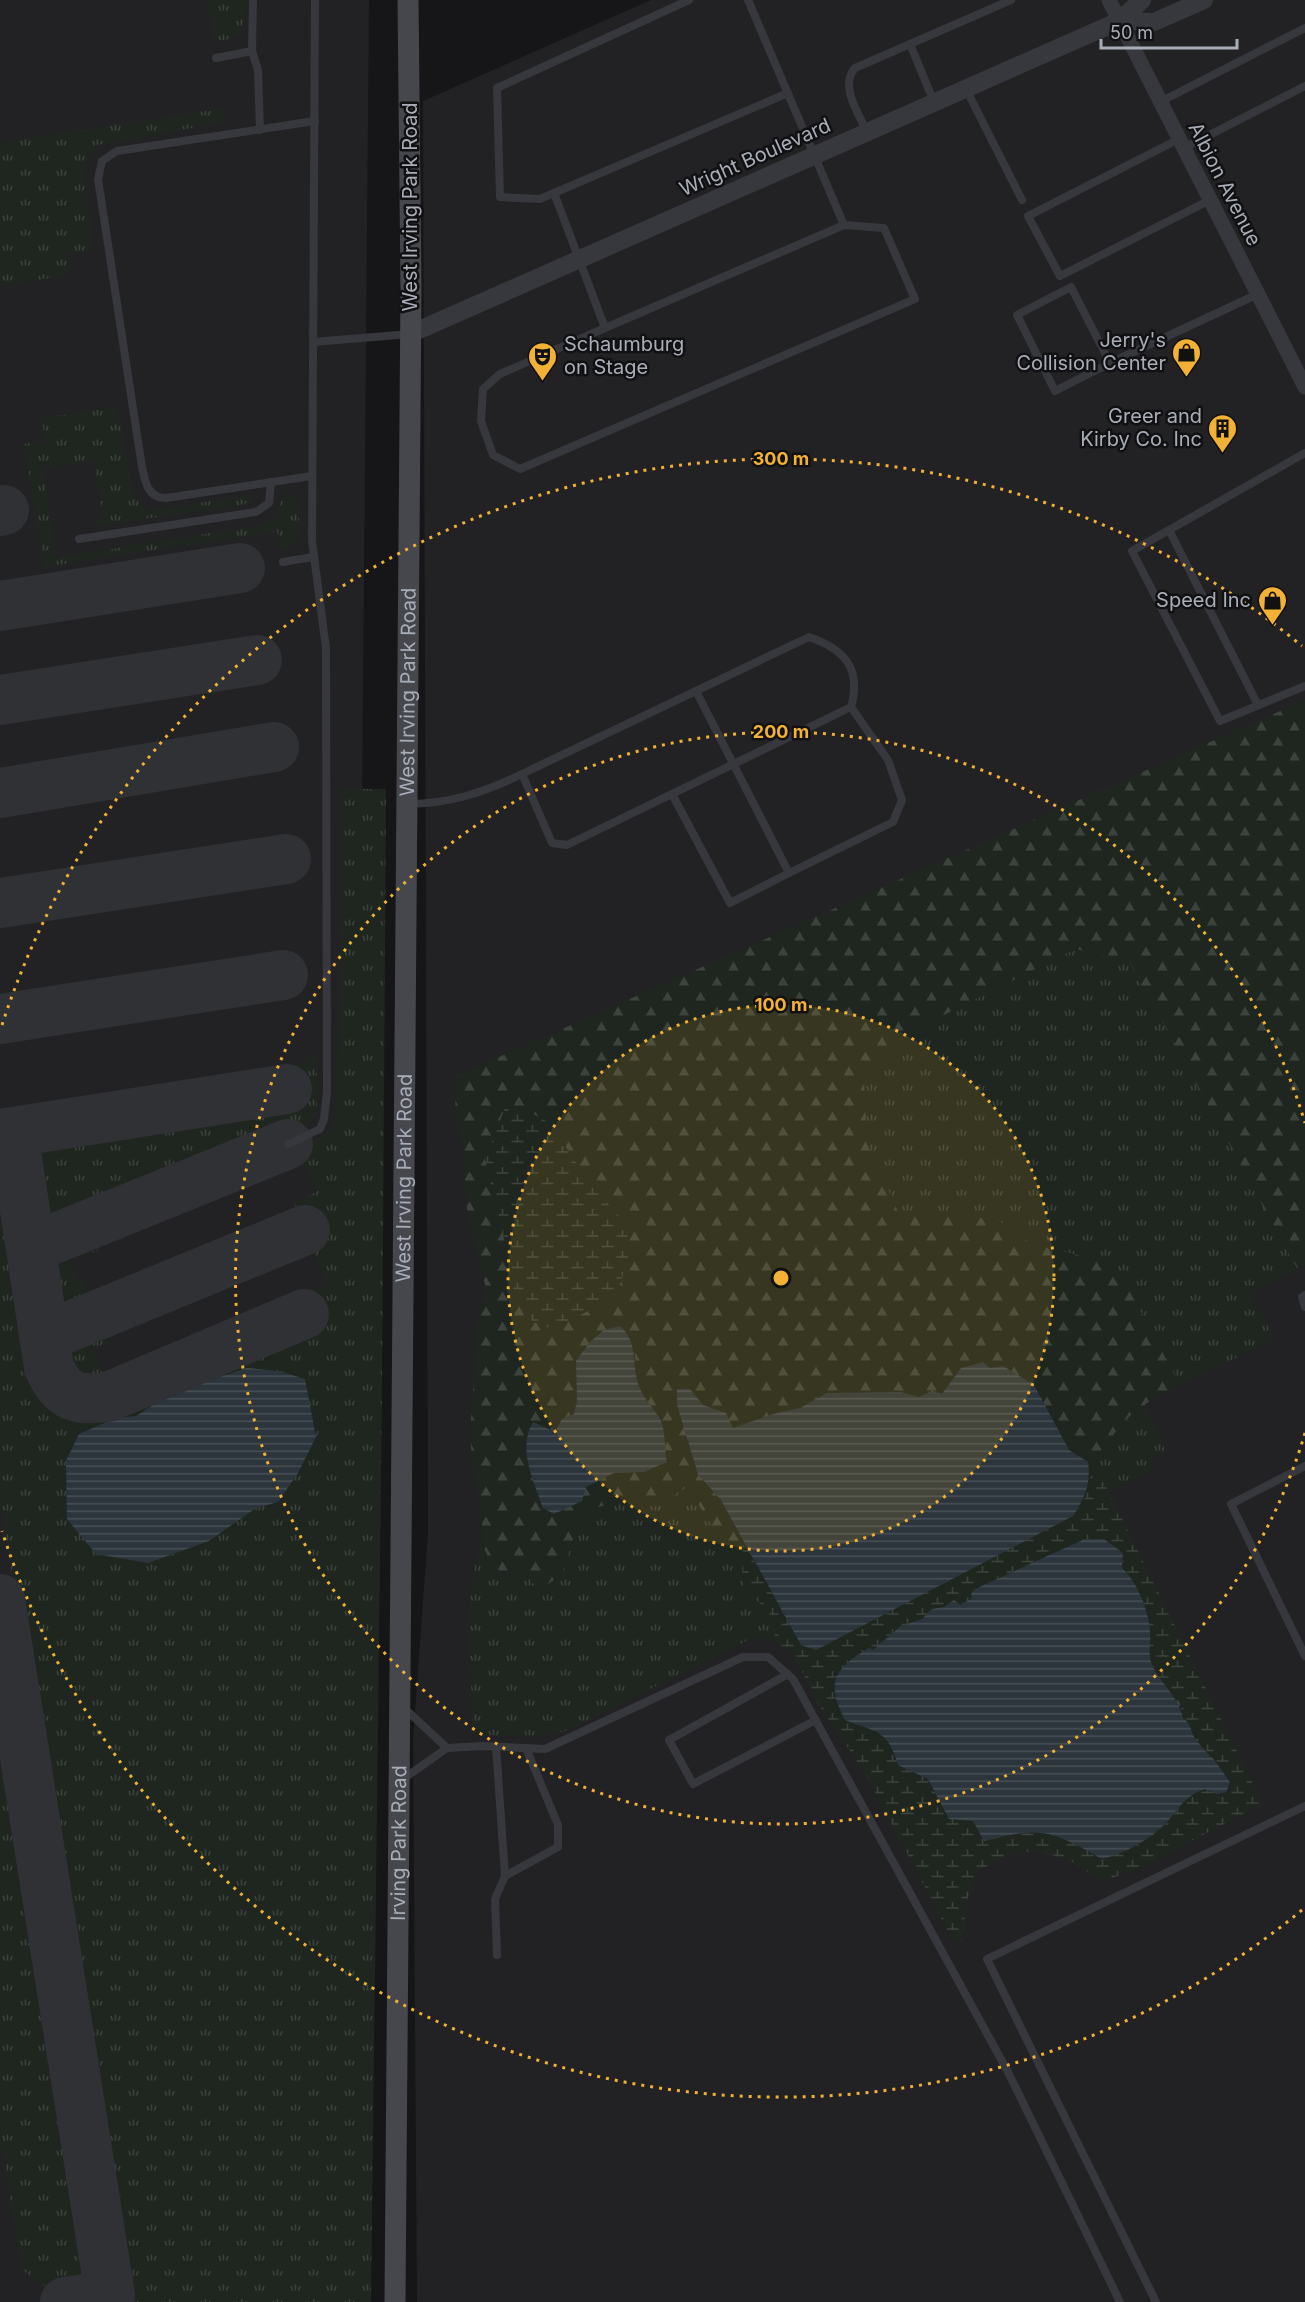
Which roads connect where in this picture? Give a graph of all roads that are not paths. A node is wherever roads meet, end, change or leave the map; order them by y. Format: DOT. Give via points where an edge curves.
graph roads {
  1 [pos="253,0"];
  2 [pos="315,0"];
  3 [pos="408,0"];
  4 [pos="689,0"];
  5 [pos="748,0"];
  6 [pos="1011,0"];
  7 [pos="1109,0"];
  8 [pos="1142,0"];
  9 [pos="1204,0"];
  10 [pos="1119,21"];
  11 [pos="1305,28"];
  12 [pos="910,44"];
  13 [pos="252,51"];
  14 [pos="216,58"];
  15 [pos="1305,86"];
  16 [pos="966,88"];
  17 [pos="788,93"];
  18 [pos="934,102"];
  19 [pos="1160,102"];
  20 [pos="315,122"];
  21 [pos="260,130"];
  22 [pos="867,132"];
  23 [pos="1181,143"];
  24 [pos="814,155"];
  25 [pos="554,194"];
  26 [pos="1022,200"];
  27 [pos="1210,200"];
  28 [pos="844,225"];
  29 [pos="579,260"];
  30 [pos="1258,294"];
  31 [pos="605,328"];
  32 [pos="410,334"];
  33 [pos="313,342"];
  34 [pos="1110,363"];
  35 [pos="1305,387"];
  36 [pos="1305,453"];
  37 [pos="312,476"];
  38 [pos="271,482"];
  39 [pos="1169,530"];
  40 [pos="79,539"];
  41 [pos="313,557"];
  42 [pos="283,562"];
  43 [pos="1305,686"];
  44 [pos="696,691"];
  45 [pos="1258,705"];
  46 [pos="851,706"];
  47 [pos="733,764"];
  48 [pos="522,774"];
  49 [pos="672,794"];
  50 [pos="406,804"];
  51 [pos="789,873"];
  52 [pos="288,1144"];
  53 [pos="1305,1295"];
  54 [pos="1305,1307"];
  55 [pos="402,1385"];
  56 [pos="1305,1466"];
  57 [pos="1305,1656"];
  58 [pos="788,1674"];
  59 [pos="398,1703"];
  60 [pos="816,1720"];
  61 [pos="496,1746"];
  62 [pos="447,1748"];
  63 [pos="526,1748"];
  64 [pos="398,1784"];
  65 [pos="1305,1806"];
  66 [pos="505,1876"];
  67 [pos="496,1955"];
  68 [pos="395,2302"];
  69 [pos="1120,2302"];
  70 [pos="1156,2302"];
  1 -- 13 [label="lane"];
  2 -- 20 [label="lane"];
  3 -- 32 [label="main road, West Irving Park Road"];
  4 -- 25 [label="lane" via="497,87 500,196 540,200"];
  5 -- 17 [label="lane"];
  6 -- 12 [label="lane"];
  7 -- 10 [label="street, Albion Avenue"];
  8 -- 10 [label="street, Wright Boulevard"];
  9 -- 10 [label="street, Wright Boulevard" via="1154,21"];
  10 -- 16 [label="street, Wright Boulevard"];
  10 -- 19 [label="street, Albion Avenue"];
  11 -- 19 [label="lane"];
  12 -- 18 [label="lane"];
  12 -- 22 [label="lane" via="855,68 849,75 848,87"];
  13 -- 14 [label="lane"];
  13 -- 21 [label="lane" via="258,70"];
  15 -- 23 [label="lane"];
  16 -- 18 [label="street, Wright Boulevard"];
  16 -- 26 [label="lane"];
  17 -- 24 [label="lane"];
  17 -- 25 [label="lane"];
  18 -- 22 [label="street, Wright Boulevard"];
  19 -- 23 [label="street, Albion Avenue"];
  20 -- 21 [label="lane"];
  20 -- 33 [label="lane"];
  21 -- 38 [label="lane" via="115,152 101,163 98,182 142,467 151,492 166,498"];
  22 -- 24 [label="street, Wright Boulevard"];
  23 -- 27 [label="street, Albion Avenue"];
  23 -- 27 [label="lane" via="1028,216 1060,276"];
  24 -- 28 [label="lane"];
  24 -- 29 [label="street, Wright Boulevard"];
  25 -- 29 [label="lane"];
  27 -- 30 [label="street, Albion Avenue"];
  28 -- 31 [label="lane"];
  28 -- 31 [label="lane" via="884,228 915,299 520,469 493,455 481,421 483,389 500,374"];
  29 -- 31 [label="lane"];
  29 -- 32 [label="street, Wright Boulevard"];
  30 -- 34 [label="lane"];
  30 -- 35 [label="street, Albion Avenue"];
  32 -- 33 [label="lane"];
  32 -- 50 [label="main road, West Irving Park Road"];
  33 -- 37 [label="lane"];
  34 -- 34 [label="lane" via="1071,287 1017,315 1055,392"];
  36 -- 39 [label="lane"];
  37 -- 38 [label="lane"];
  37 -- 41 [label="lane"];
  38 -- 40 [label="lane" via="269,503 258,512"];
  39 -- 45 [label="lane"];
  39 -- 45 [label="lane" via="1131,551 1220,721"];
  41 -- 42 [label="lane"];
  41 -- 52 [label="lane" via="326,648 327,1092 320,1129"];
  43 -- 45 [label="lane"];
  44 -- 46 [label="lane" via="809,637 833,645 848,664 857,686"];
  44 -- 47 [label="lane"];
  44 -- 48 [label="lane"];
  46 -- 47 [label="lane"];
  46 -- 51 [label="lane" via="888,760 902,801 893,822"];
  47 -- 49 [label="lane"];
  47 -- 51 [label="lane"];
  48 -- 49 [label="lane" via="552,843 567,846"];
  48 -- 50 [label="lane" via="493,788 437,804"];
  49 -- 51 [label="lane" via="730,903"];
  50 -- 55 [label="main road, West Irving Park Road"];
  53 -- 54 [label="lane"];
  55 -- 59 [label="main road, Irving Park Road"];
  56 -- 57 [label="lane" via="1231,1504"];
  58 -- 60 [label="lane"];
  58 -- 60 [label="lane" via="669,1740 693,1784"];
  58 -- 63 [label="lane" via="768,1657 743,1657 545,1749"];
  59 -- 62 [label="lane"];
  59 -- 64 [label="main road, Irving Park Road"];
  60 -- 69 [label="lane" via="1008,2072"];
  61 -- 62 [label="lane"];
  61 -- 63 [label="lane"];
  61 -- 66 [label="lane"];
  62 -- 64 [label="lane"];
  63 -- 66 [label="lane" via="558,1825 558,1847"];
  64 -- 68 [label="main road, Irving Park Road"];
  65 -- 70 [label="lane" via="987,1959"];
  66 -- 67 [label="lane" via="495,1899"];
}
